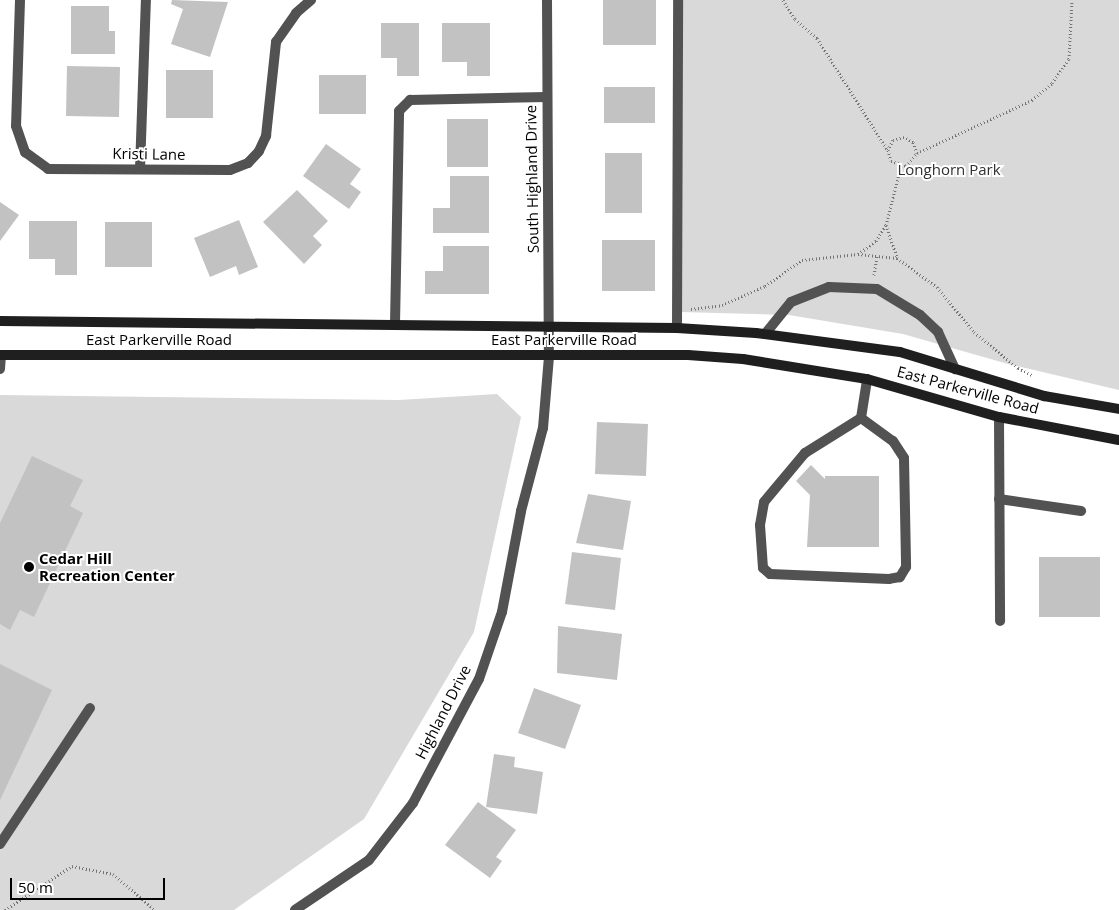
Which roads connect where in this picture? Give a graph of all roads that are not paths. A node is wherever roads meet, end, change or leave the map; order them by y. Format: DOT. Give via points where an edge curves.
graph roads {
  1 [pos="20,0"];
  2 [pos="146,0"];
  3 [pos="311,0"];
  4 [pos="547,0"];
  5 [pos="678,0"];
  6 [pos="546,97"];
  7 [pos="140,169"];
  8 [pos="0,321"];
  9 [pos="395,324"];
  10 [pos="677,328"];
  11 [pos="549,329"];
  12 [pos="764,334"];
  13 [pos="1,356"];
  14 [pos="548,357"];
  15 [pos="955,368"];
  16 [pos="0,369"];
  17 [pos="867,378"];
  18 [pos="1119,409"];
  19 [pos="999,417"];
  20 [pos="861,418"];
  21 [pos="1119,440"];
  22 [pos="999,499"];
  23 [pos="1081,511"];
  24 [pos="1000,620"];
  25 [pos="90,708"];
  26 [pos="0,844"];
  27 [pos="295,910"];
  1 -- 7 [label="street, Kristi Lane" via="16,126 25,152 48,169"];
  2 -- 7 [label="street"];
  3 -- 7 [label="street, Kristi Lane" via="296,14 276,42 266,136 248,163 230,170"];
  4 -- 6 [label="street, South Highland Drive"];
  5 -- 10 [label="street"];
  6 -- 9 [label="street" via="410,100 399,111"];
  6 -- 11 [label="street, South Highland Drive"];
  8 -- 9 [label="main road, East Parkerville Road"];
  9 -- 11 [label="main road, East Parkerville Road"];
  10 -- 11 [label="main road, East Parkerville Road"];
  10 -- 12 [label="main road, East Parkerville Road"];
  11 -- 14 [label="street, South Highland Drive"];
  12 -- 15 [label="main road, East Parkerville Road" via="900,352"];
  12 -- 15 [label="street" via="791,302 806,296 829,287 877,289 920,315 938,332"];
  13 -- 14 [label="main road, East Parkerville Road"];
  13 -- 16 [label="street"];
  14 -- 17 [label="main road, East Parkerville Road" via="688,355 743,359"];
  14 -- 27 [label="street, Highland Drive" via="543,428 521,511 502,612 479,679 413,803 375,853"];
  15 -- 18 [label="main road, East Parkerville Road" via="1044,396"];
  17 -- 19 [label="main road, East Parkerville Road"];
  17 -- 20 [label="street"];
  19 -- 21 [label="main road, East Parkerville Road"];
  19 -- 22 [label="street"];
  20 -- 20 [label="street" via="805,453 764,502 760,525 762,568 770,574 889,579 900,577 906,568 904,458 893,441"];
  22 -- 23 [label="street"];
  22 -- 24 [label="street"];
  25 -- 26 [label="street"];
}
